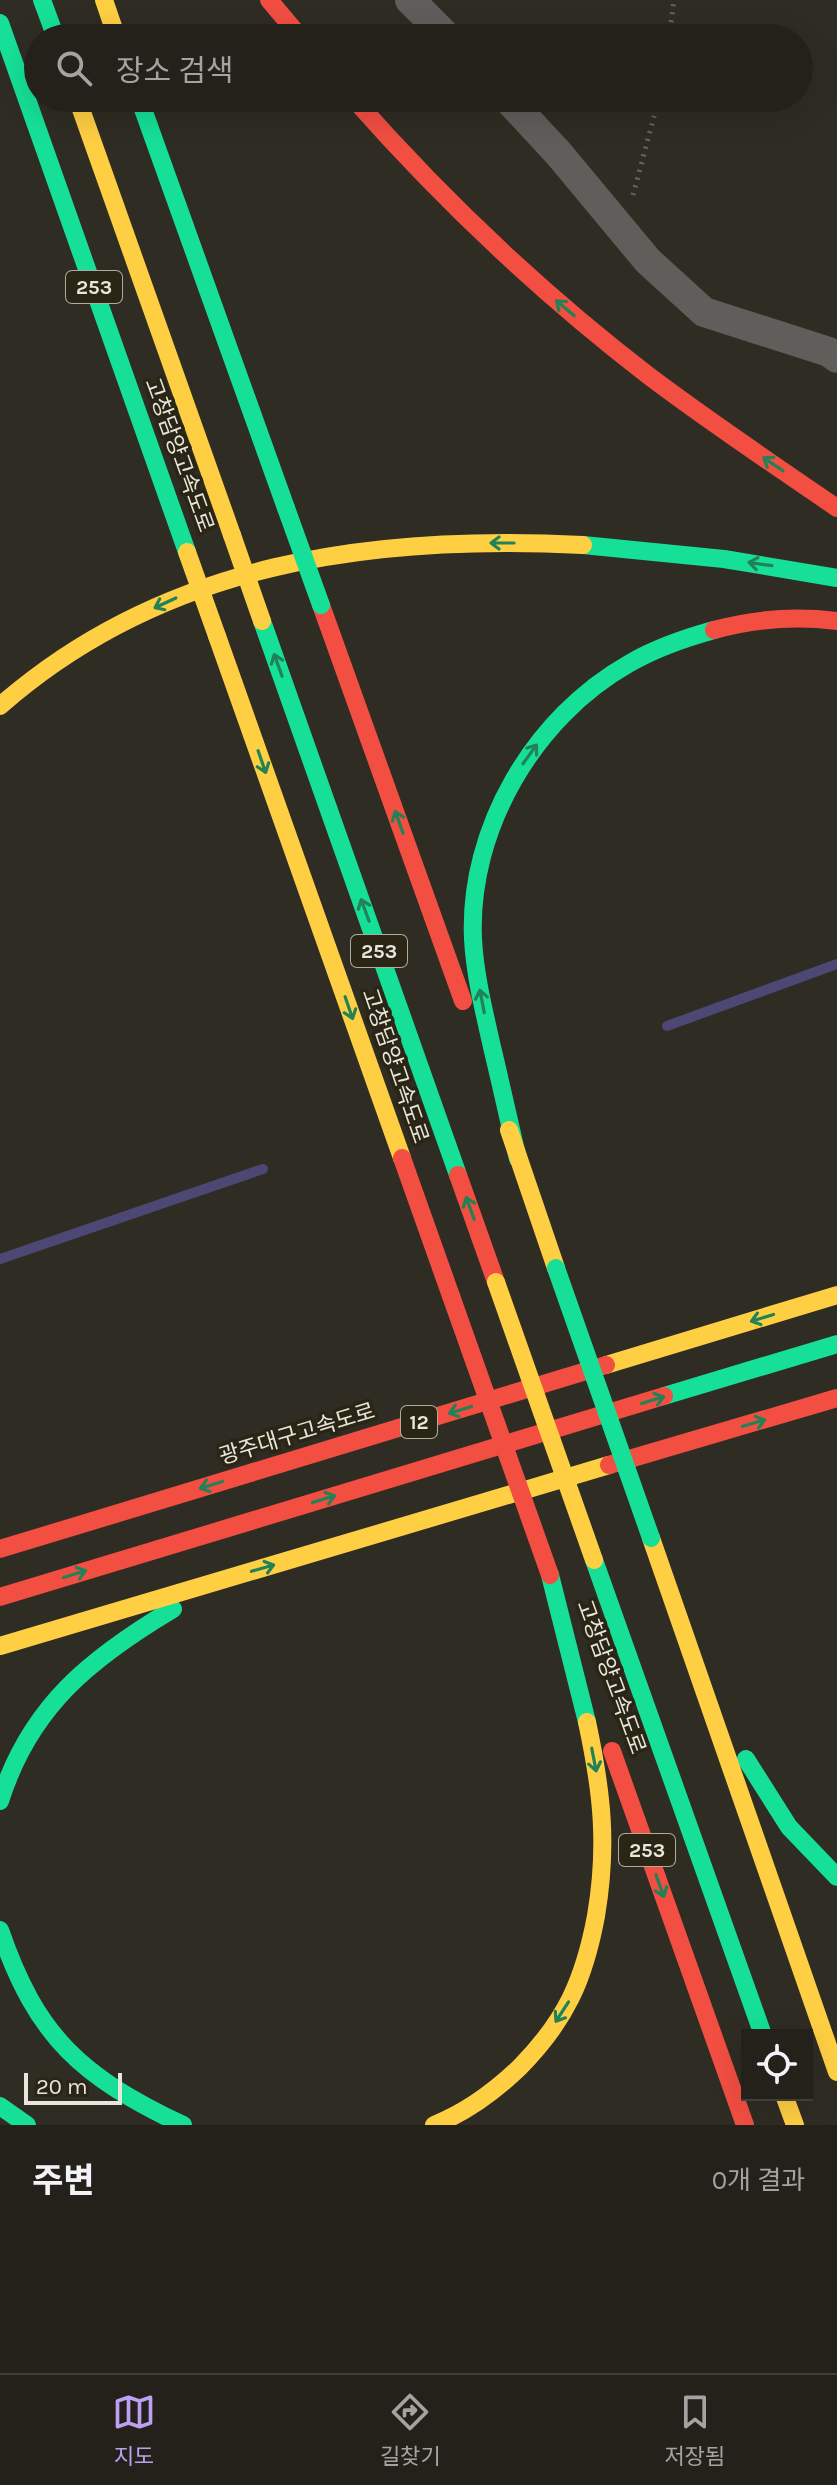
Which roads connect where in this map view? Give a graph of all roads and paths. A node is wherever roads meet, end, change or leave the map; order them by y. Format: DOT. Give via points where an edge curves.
graph roads {
  1 [pos="42,0"];
  2 [pos="104,0"];
  3 [pos="269,0"];
  4 [pos="410,0"];
  5 [pos="674,0"];
  6 [pos="0,23"];
  7 [pos="51,24"];
  8 [pos="112,24"];
  9 [pos="289,24"];
  10 [pos="434,24"];
  11 [pos="671,24"];
  12 [pos="24,91"];
  13 [pos="31,112"];
  14 [pos="82,112"];
  15 [pos="144,112"];
  16 [pos="366,112"];
  17 [pos="520,112"];
  18 [pos="655,112"];
  19 [pos="624,231"];
  20 [pos="837,358"];
  21 [pos="837,508"];
  22 [pos="837,578"];
  23 [pos="837,621"];
  24 [pos="0,706"];
  25 [pos="518,1159"];
  26 [pos="837,1295"];
  27 [pos="766,1297"];
  28 [pos="837,1344"];
  29 [pos="611,1364"];
  30 [pos="837,1398"];
  31 [pos="0,1549"];
  32 [pos="550,1575"];
  33 [pos="227,1578"];
  34 [pos="0,1597"];
  35 [pos="0,1646"];
  36 [pos="697,1670"];
  37 [pos="0,1801"];
  38 [pos="837,1877"];
  39 [pos="0,1930"];
  40 [pos="761,2029"];
  41 [pos="837,2072"];
  42 [pos="786,2101"];
  43 [pos="0,2106"];
  44 [pos="27,2125"];
  45 [pos="183,2125"];
  46 [pos="434,2125"];
  47 [pos="745,2125"];
  48 [pos="795,2125"];
  1 -- 7 [label="highway"];
  2 -- 8 [label="highway"];
  3 -- 9 [label="highway"];
  4 -- 10 [label="street"];
  5 -- 11 [label="path"];
  6 -- 12 [label="highway, 고창담양고속도로 / 253, one-way, bridge"];
  13 -- 32 [label="highway, 고창담양고속도로 / 253, one-way, bridge"];
  40 -- 14 [label="highway, 고창담양고속도로 / 253, one-way, bridge"];
  25 -- 15 [label="highway, one-way, bridge"];
  21 -- 16 [label="highway, one-way" via="692,407 560,304 452,204"];
  17 -- 19 [label="street"];
  18 -- 19 [label="path"];
  19 -- 20 [label="street" via="648,261 704,312"];
  22 -- 24 [label="highway, one-way" via="619,547 474,543 348,553 227,578 171,599 68,655"];
  25 -- 23 [label="highway, one-way" via="481,998 473,925 481,855 507,789 569,708 606,677 655,649 710,630 771,619"];
  25 -- 36 [label="highway, bridge"];
  26 -- 29 [label="highway, 광주대구고속도로 / 12, one-way"];
  27 -- 29 [label="highway"];
  34 -- 28 [label="highway, 12, one-way"];
  29 -- 31 [label="highway, 광주대구고속도로 / 12, one-way"];
  33 -- 30 [label="highway, one-way"];
  32 -- 46 [label="highway, one-way" via="598,1781 604,1835 593,1931 572,1996 538,2047 489,2093"];
  32 -- 47 [label="highway, 고창담양고속도로 / 253, one-way"];
  33 -- 35 [label="highway"];
  33 -- 37 [label="highway" via="137,1631 87,1669 28,1735"];
  36 -- 38 [label="highway" via="789,1827"];
  36 -- 41 [label="highway"];
  39 -- 45 [label="highway" via="26,1997 59,2043 107,2085"];
  42 -- 48 [label="highway"];
  43 -- 44 [label="highway"];
}
